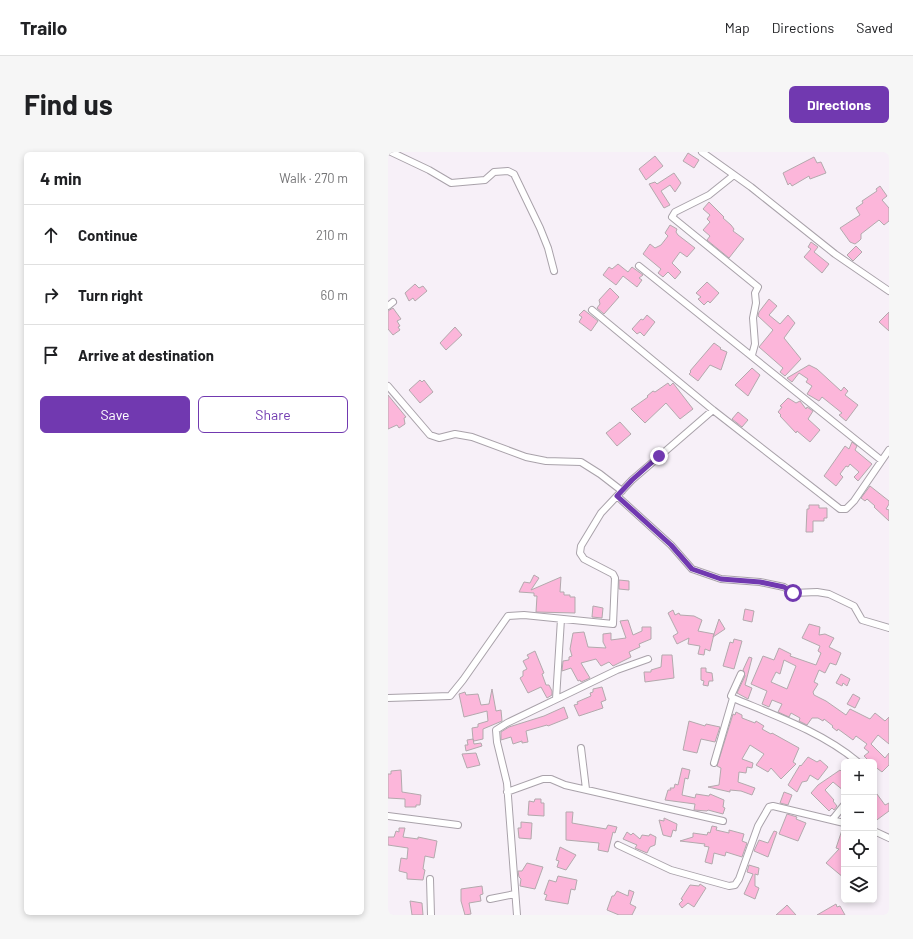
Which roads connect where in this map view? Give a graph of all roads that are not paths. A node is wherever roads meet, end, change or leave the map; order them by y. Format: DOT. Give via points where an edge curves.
graph roads {
  1 [pos="391,152"];
  2 [pos="702,152"];
  3 [pos="734,175"];
  4 [pos="639,266"];
  5 [pos="554,271"];
  6 [pos="889,282"];
  7 [pos="883,286"];
  8 [pos="889,290"];
  9 [pos="592,310"];
  10 [pos="752,355"];
  11 [pos="388,386"];
  12 [pos="713,410"];
  13 [pos="889,450"];
  14 [pos="881,460"];
  15 [pos="619,494"];
  16 [pos="561,619"];
  17 [pos="889,628"];
  18 [pos="648,659"];
  19 [pos="741,674"];
  20 [pos="388,698"];
  21 [pos="733,698"];
  22 [pos="556,699"];
  23 [pos="581,748"];
  24 [pos="854,759"];
  25 [pos="714,763"];
  26 [pos="586,789"];
  27 [pos="507,792"];
  28 [pos="841,809"];
  29 [pos="388,816"];
  30 [pos="832,820"];
  31 [pos="723,821"];
  32 [pos="841,822"];
  33 [pos="458,825"];
  34 [pos="877,832"];
  35 [pos="889,838"];
  36 [pos="618,845"];
  37 [pos="430,879"];
  38 [pos="515,894"];
  39 [pos="490,899"];
  40 [pos="431,915"];
  41 [pos="517,915"];
  1 -- 5 [label="street" via="451,183 485,180 494,172 508,171 514,174 543,234"];
  2 -- 3 [label="street"];
  3 -- 7 [label="street" via="835,254"];
  3 -- 10 [label="street" via="720,188 675,212 672,217 758,287 755,293 755,344"];
  4 -- 10 [label="street"];
  6 -- 7 [label="street"];
  7 -- 8 [label="street"];
  9 -- 12 [label="street"];
  10 -- 14 [label="street"];
  11 -- 15 [label="street" via="430,434 439,438 455,434 472,437 526,458 581,462 600,474"];
  12 -- 14 [label="street" via="840,509 846,509 854,501"];
  12 -- 15 [label="street"];
  13 -- 14 [label="street"];
  15 -- 16 [label="street" via="602,513 581,546 580,553 584,559 613,574 615,578 614,624"];
  15 -- 17 [label="street" via="692,569 721,579 784,587 793,593 829,594 854,606 862,620"];
  16 -- 20 [label="street" via="508,616 450,696"];
  16 -- 22 [label="street"];
  18 -- 22 [label="street" via="617,670"];
  19 -- 21 [label="street" via="731,696"];
  21 -- 24 [label="street" via="839,746"];
  21 -- 25 [label="street"];
  22 -- 27 [label="street" via="496,730"];
  23 -- 26 [label="street"];
  26 -- 27 [label="street" via="542,779"];
  26 -- 31 [label="street"];
  27 -- 38 [label="street"];
  28 -- 30 [label="street"];
  29 -- 33 [label="street"];
  30 -- 32 [label="street"];
  30 -- 36 [label="street" via="769,807 758,826 739,880 735,885 729,886 671,870"];
  34 -- 35 [label="street"];
  37 -- 40 [label="street"];
  38 -- 39 [label="street"];
  38 -- 41 [label="street"];
}
